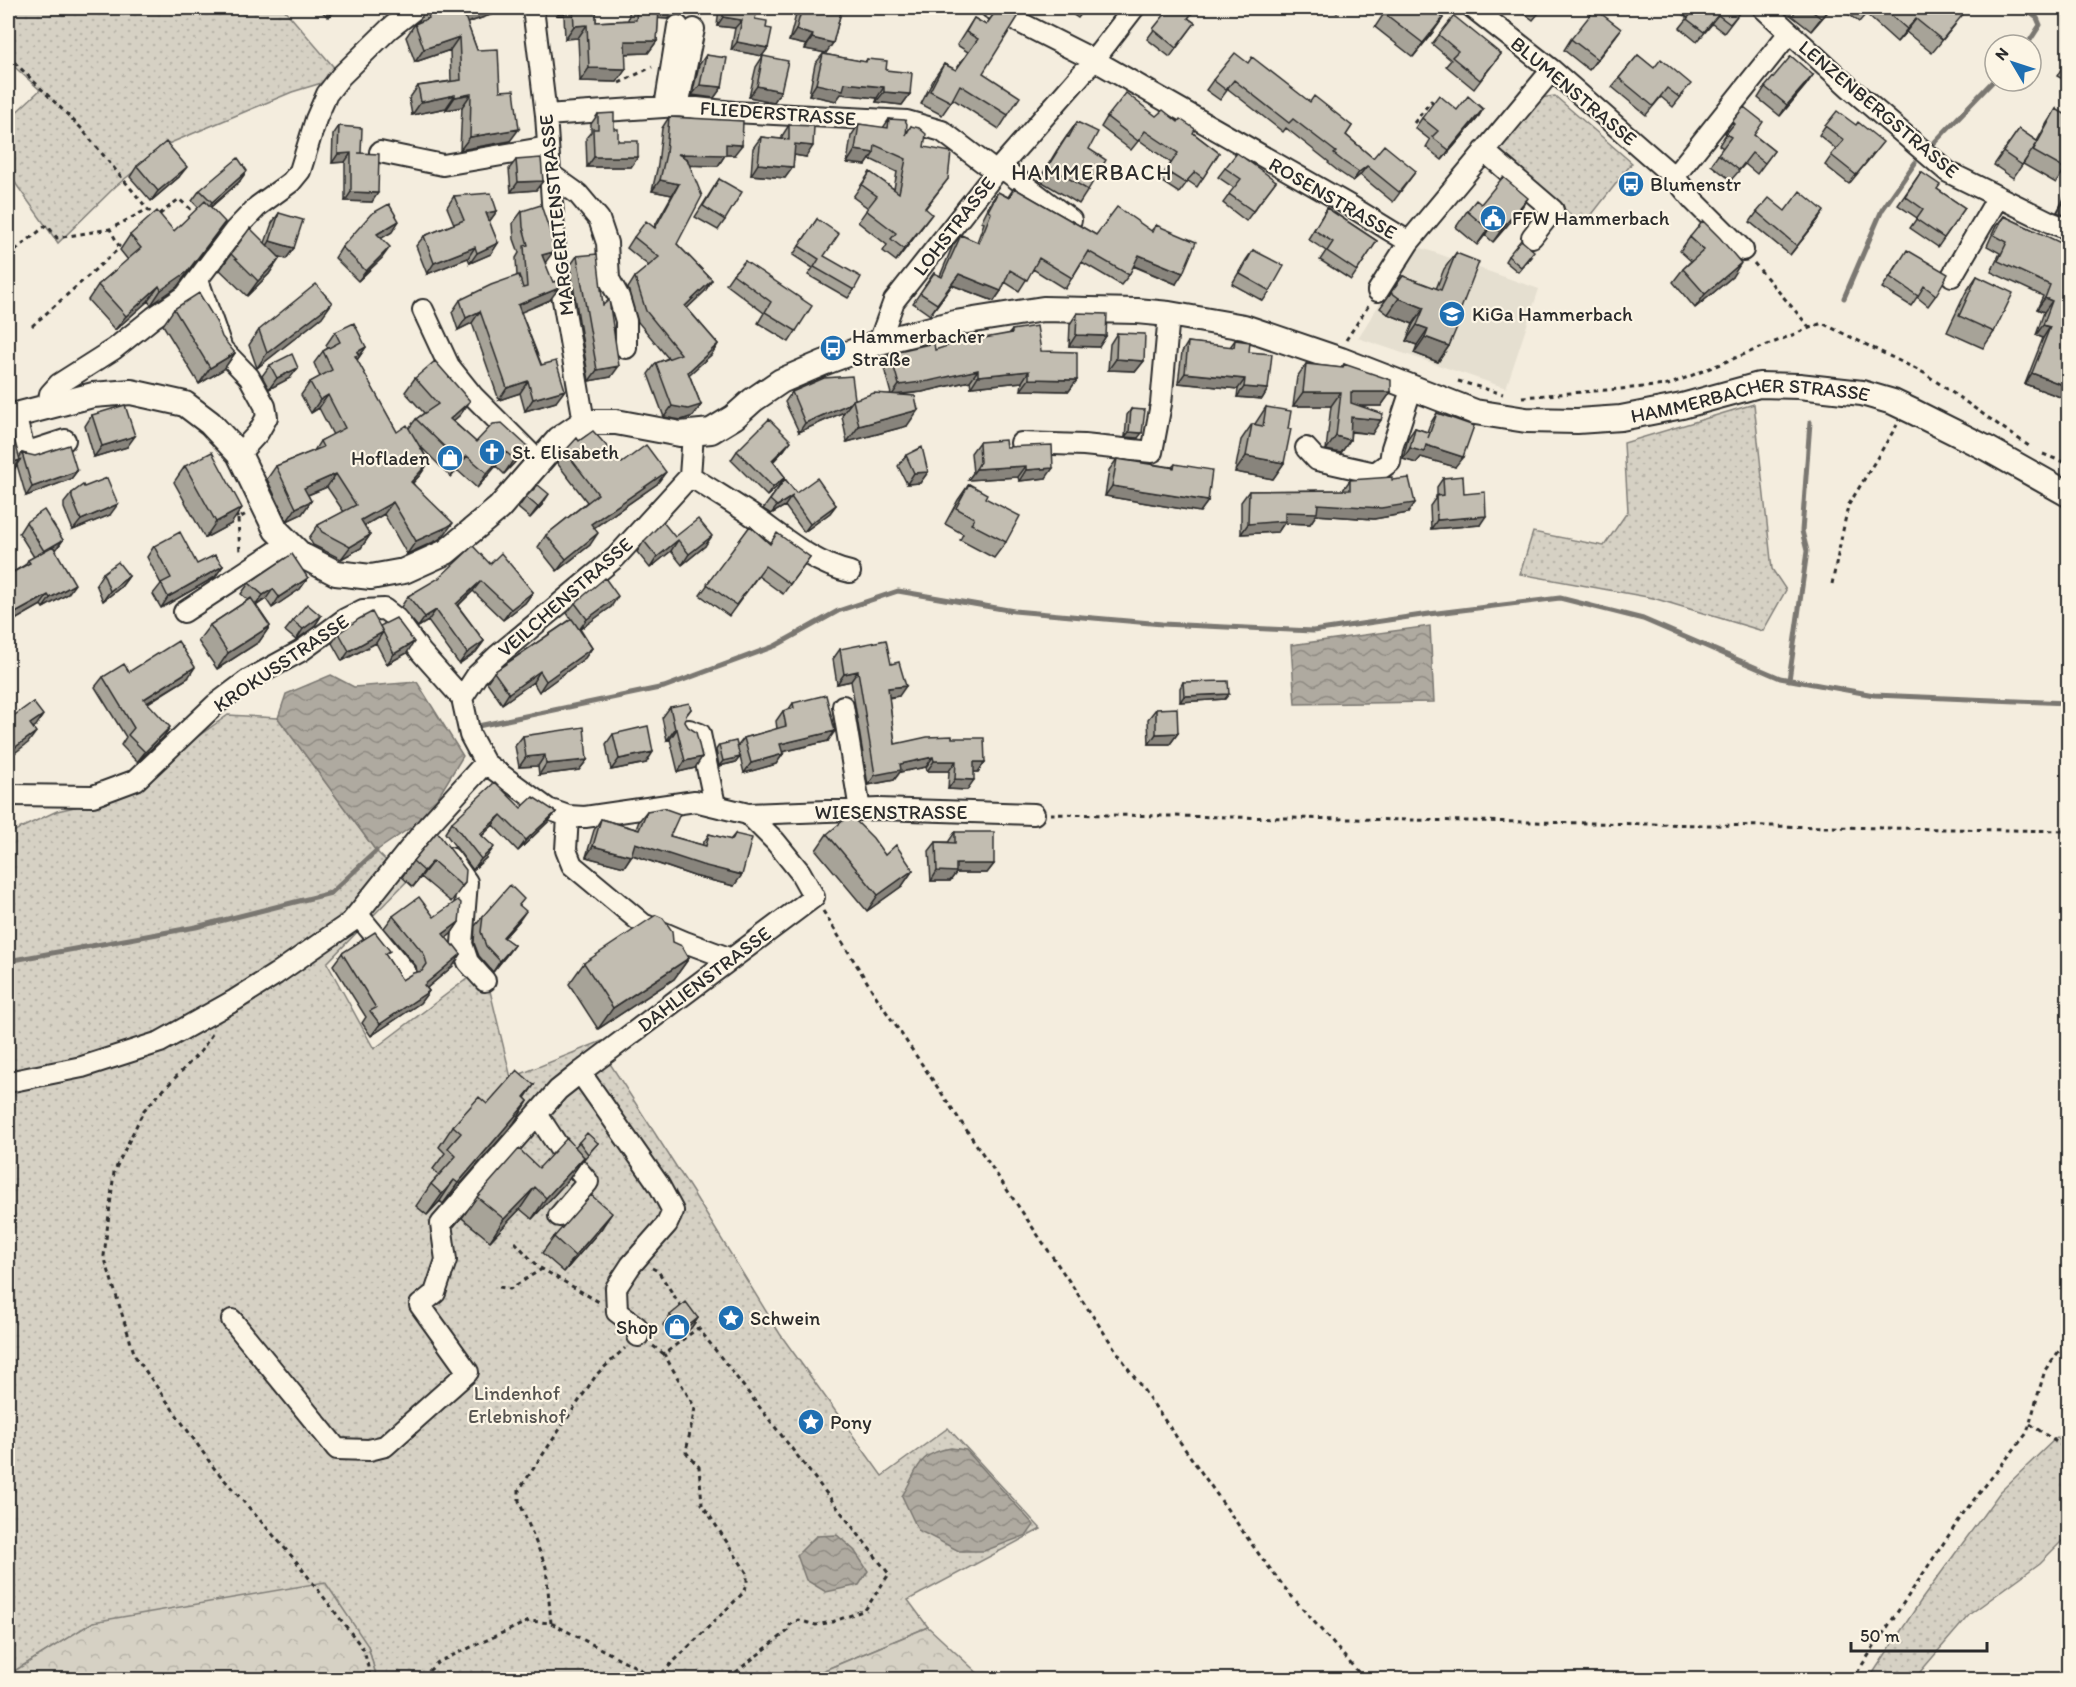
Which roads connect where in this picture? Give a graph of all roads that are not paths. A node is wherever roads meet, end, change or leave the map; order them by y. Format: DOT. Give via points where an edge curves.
graph roads {
  1 [pos="416,8"];
  2 [pos="533,8"];
  3 [pos="992,8"];
  4 [pos="1134,8"];
  5 [pos="1473,8"];
  6 [pos="1763,8"];
  7 [pos="1789,33"];
  8 [pos="1094,60"];
  9 [pos="1552,70"];
  10 [pos="671,107"];
  11 [pos="546,116"];
  12 [pos="548,147"];
  13 [pos="1484,151"];
  14 [pos="380,152"];
  15 [pos="999,169"];
  16 [pos="550,174"];
  17 [pos="1674,177"];
  18 [pos="1998,197"];
  19 [pos="1071,220"];
  20 [pos="2068,229"];
  21 [pos="1532,237"];
  22 [pos="1409,242"];
  23 [pos="1743,250"];
  24 [pos="1952,276"];
  25 [pos="198,280"];
  26 [pos="1378,291"];
  27 [pos="423,310"];
  28 [pos="1169,314"];
  29 [pos="879,342"];
  30 [pos="626,348"];
  31 [pos="1412,387"];
  32 [pos="48,406"];
  33 [pos="11,416"];
  34 [pos="584,422"];
  35 [pos="693,434"];
  36 [pos="65,440"];
  37 [pos="1021,443"];
  38 [pos="1306,448"];
  39 [pos="239,454"];
  40 [pos="539,462"];
  41 [pos="690,476"];
  42 [pos="2068,494"];
  43 [pos="289,543"];
  44 [pos="850,572"];
  45 [pos="184,612"];
  46 [pos="462,698"];
  47 [pos="843,706"];
  48 [pos="689,730"];
  49 [pos="485,763"];
  50 [pos="11,795"];
  51 [pos="715,805"];
  52 [pos="860,810"];
  53 [pos="748,814"];
  54 [pos="1034,814"];
  55 [pos="568,816"];
  56 [pos="426,828"];
  57 [pos="358,915"];
  58 [pos="685,942"];
  59 [pos="668,956"];
  60 [pos="731,958"];
  61 [pos="406,973"];
  62 [pos="485,981"];
  63 [pos="587,1066"];
  64 [pos="8,1082"];
  65 [pos="537,1114"];
  66 [pos="559,1216"];
  67 [pos="232,1320"];
  68 [pos="638,1336"];
  1 -- 25 [label="street" via="341,76 315,119 300,171 234,231"];
  2 -- 11 [label="street, MARGERITENSTRASSE"];
  3 -- 8 [label="street, ROSENSTRASSE"];
  4 -- 8 [label="street, LOHSTRASSE"];
  5 -- 9 [label="street, BLUMENSTRASSE"];
  6 -- 7 [label="street, LENZENBERGSTRASSE"];
  7 -- 17 [label="street"];
  7 -- 18 [label="street, LENZENBERGSTRASSE" via="1948,172"];
  8 -- 15 [label="street, LOHSTRASSE"];
  8 -- 22 [label="street, ROSENSTRASSE"];
  9 -- 13 [label="street, ROSENSTRASSE"];
  9 -- 17 [label="street, BLUMENSTRASSE"];
  10 -- 10 [label="street" via="673,58 686,28"];
  10 -- 11 [label="street, FLIEDERSTRASSE"];
  10 -- 15 [label="street, FLIEDERSTRASSE" via="907,121 942,131"];
  11 -- 12 [label="street, MARGERITENSTRASSE"];
  12 -- 14 [label="street" via="443,165"];
  12 -- 16 [label="street, MARGERITENSTRASSE"];
  13 -- 21 [label="street" via="1553,210"];
  13 -- 22 [label="street, ROSENSTRASSE"];
  15 -- 19 [label="street, FLIEDERSTRASSE"];
  15 -- 29 [label="street, LOHSTRASSE" via="894,301"];
  16 -- 30 [label="street" via="578,194 599,219 607,243 609,279 626,321"];
  16 -- 34 [label="street, MARGERITENSTRASSE" via="556,259"];
  17 -- 23 [label="street, BLUMENSTRASSE"];
  18 -- 20 [label="street, LENZENBERGSTRASSE"];
  18 -- 24 [label="street"];
  22 -- 26 [label="street"];
  25 -- 32 [label="street" via="185,296 59,384 50,394"];
  25 -- 39 [label="street" via="222,349 249,377 265,406 267,417"];
  27 -- 40 [label="street" via="449,366 473,396"];
  28 -- 29 [label="main road, HAMMERBACHER STRASSE" via="1044,309 955,323"];
  28 -- 31 [label="main road, HAMMERBACHER STRASSE" via="1244,327"];
  28 -- 37 [label="street" via="1161,404 1152,452"];
  29 -- 35 [label="main road, HAMMERBACHER STRASSE" via="781,381 711,431"];
  31 -- 38 [label="street" via="1390,462 1375,473 1317,460"];
  31 -- 42 [label="main road, HAMMERBACHER STRASSE" via="1475,412 1577,421 1621,418 1682,406 1759,385 1862,393 1907,408"];
  32 -- 33 [label="main road"];
  32 -- 39 [label="main road" via="93,395 131,392 184,404 210,423"];
  33 -- 36 [label="street" via="25,453"];
  34 -- 35 [label="main road, HAMMERBACHER STRASSE" via="616,422"];
  34 -- 40 [label="main road" via="559,439"];
  35 -- 41 [label="street"];
  39 -- 43 [label="main road" via="276,530"];
  40 -- 43 [label="main road" via="499,508 446,552 404,571 371,577 336,573 301,555"];
  41 -- 44 [label="street" via="802,551 831,568"];
  41 -- 46 [label="street, VEILCHENSTRASSE" via="616,557 496,656"];
  43 -- 45 [label="street"];
  46 -- 49 [label="street" via="470,735"];
  46 -- 50 [label="street, KROKUSSTRASSE" via="397,619 384,609 363,610 248,680 216,704 135,780 93,796"];
  47 -- 52 [label="street"];
  48 -- 51 [label="street" via="700,734"];
  49 -- 55 [label="street" via="548,809"];
  49 -- 56 [label="street"];
  51 -- 53 [label="street"];
  51 -- 55 [label="street" via="695,801"];
  52 -- 53 [label="street, WIESENSTRASSE"];
  52 -- 54 [label="street, WIESENSTRASSE"];
  53 -- 60 [label="street, DAHLIENSTRASSE" via="800,872 814,897"];
  55 -- 58 [label="street" via="566,849 572,865 643,924"];
  56 -- 57 [label="street"];
  56 -- 62 [label="street" via="467,882 462,944 468,962"];
  57 -- 61 [label="street"];
  57 -- 64 [label="street" via="235,1000 160,1042 82,1067"];
  58 -- 59 [label="street"];
  58 -- 60 [label="street"];
  60 -- 63 [label="street, DAHLIENSTRASSE"];
  63 -- 65 [label="street, DAHLIENSTRASSE"];
  63 -- 68 [label="street" via="582,1075 673,1211 668,1224 616,1288 616,1312 637,1327"];
  65 -- 66 [label="street" via="588,1182"];
  65 -- 67 [label="street, DAHLIENSTRASSE" via="441,1224 446,1260 435,1293 420,1305 468,1372 385,1446 337,1449"];
}
